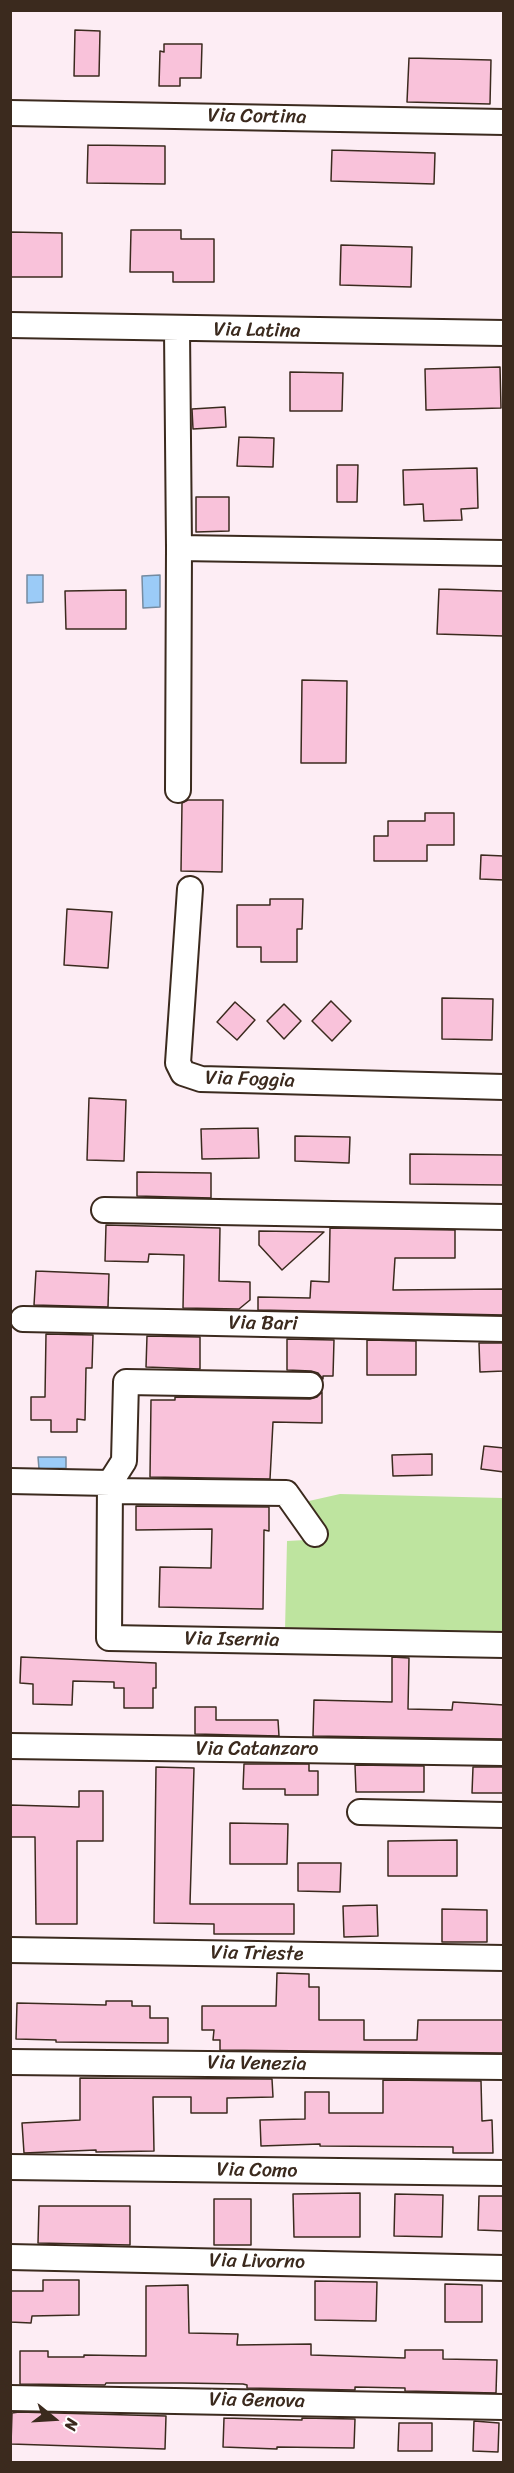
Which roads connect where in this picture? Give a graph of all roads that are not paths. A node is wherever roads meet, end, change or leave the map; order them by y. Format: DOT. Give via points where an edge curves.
graph roads {
  1 [pos="10,113"];
  2 [pos="504,122"];
  3 [pos="10,326"];
  4 [pos="177,330"];
  5 [pos="504,333"];
  6 [pos="179,548"];
  7 [pos="504,553"];
  8 [pos="178,790"];
  9 [pos="190,889"];
  10 [pos="504,1087"];
  11 [pos="105,1210"];
  12 [pos="504,1217"];
  13 [pos="23,1318"];
  14 [pos="504,1329"];
  15 [pos="310,1385"];
  16 [pos="10,1481"];
  17 [pos="110,1487"];
  18 [pos="315,1534"];
  19 [pos="504,1645"];
  20 [pos="10,1746"];
  21 [pos="504,1754"];
  22 [pos="360,1812"];
  23 [pos="504,1815"];
  24 [pos="10,1950"];
  25 [pos="504,1958"];
  26 [pos="10,2062"];
  27 [pos="504,2067"];
  28 [pos="10,2167"];
  29 [pos="504,2174"];
  30 [pos="10,2257"];
  31 [pos="504,2268"];
  32 [pos="10,2398"];
  33 [pos="504,2407"];
  1 -- 2 [label="street, Via Cortina"];
  3 -- 4 [label="street, Via Latina"];
  4 -- 5 [label="street, Via Latina"];
  4 -- 6 [label="street"];
  6 -- 7 [label="street"];
  6 -- 8 [label="street"];
  9 -- 10 [label="street, Via Foggia" via="178,1063 183,1073 201,1079"];
  11 -- 12 [label="street"];
  13 -- 14 [label="street, Via Bari"];
  15 -- 17 [label="street, Via Isernia" via="126,1382 124,1461"];
  16 -- 17 [label="street"];
  17 -- 18 [label="street" via="286,1493"];
  17 -- 19 [label="street, Via Isernia" via="109,1638"];
  20 -- 21 [label="street, Via Catanzaro"];
  22 -- 23 [label="street"];
  24 -- 25 [label="street, Via Trieste"];
  26 -- 27 [label="street, Via Venezia"];
  28 -- 29 [label="street, Via Como"];
  30 -- 31 [label="street, Via Livorno"];
  32 -- 33 [label="street, Via Genova"];
}
